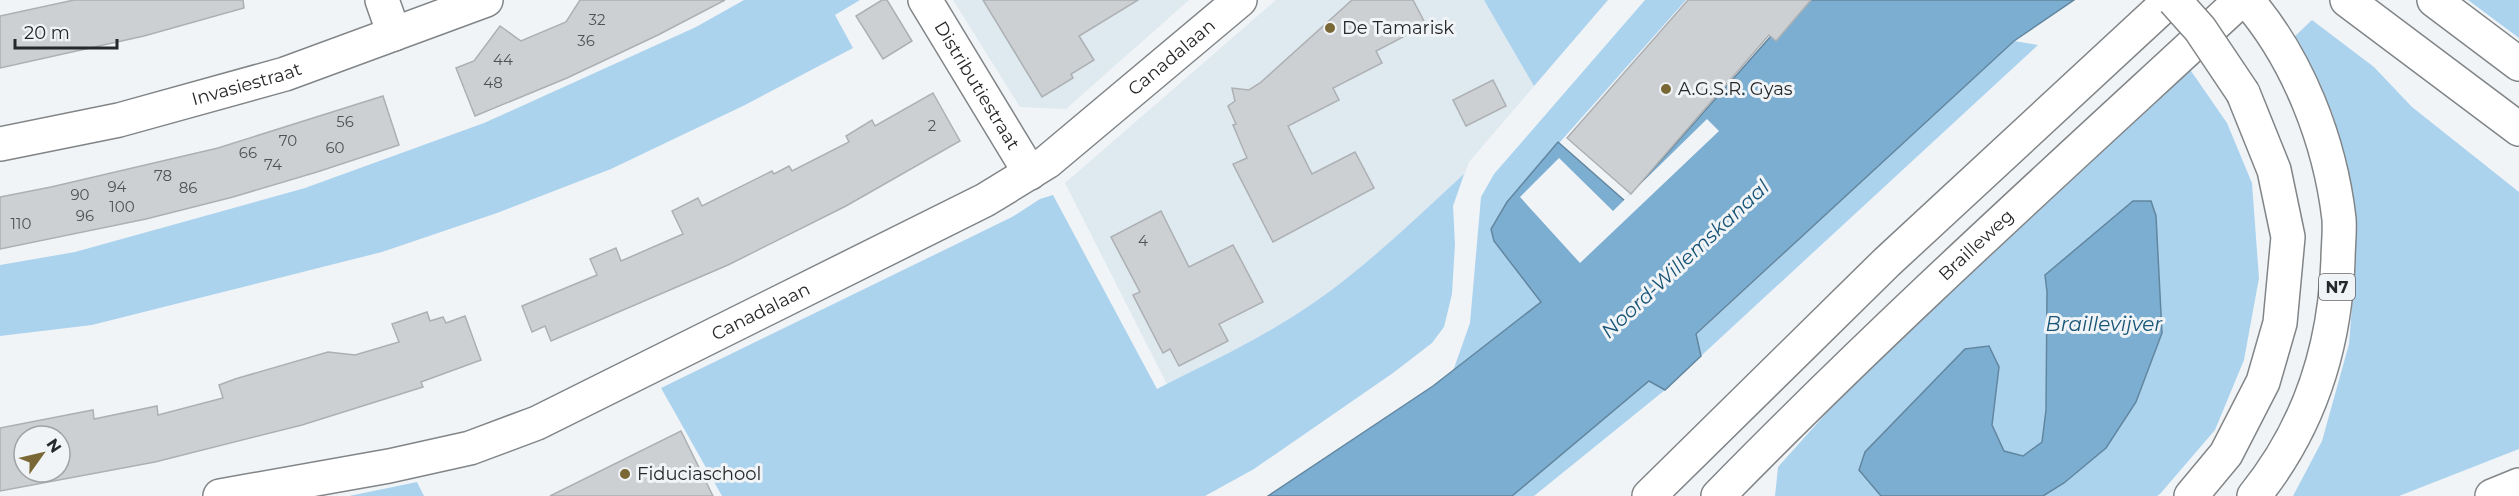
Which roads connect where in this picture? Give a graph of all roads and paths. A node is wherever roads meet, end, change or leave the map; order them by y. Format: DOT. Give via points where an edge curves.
graph roads {
  1 [pos="382,0"];
  2 [pos="486,0"];
  3 [pos="925,0"];
  4 [pos="1240,0"];
  5 [pos="2172,0"];
  6 [pos="2241,0"];
  7 [pos="2247,0"];
  8 [pos="2434,0"];
  9 [pos="2356,6"];
  10 [pos="394,34"];
  11 [pos="2519,64"];
  12 [pos="2519,129"];
  13 [pos="0,144"];
  14 [pos="1030,173"];
  15 [pos="2519,485"];
  16 [pos="220,496"];
  17 [pos="1649,496"];
  18 [pos="1718,496"];
  19 [pos="2192,496"];
  20 [pos="2254,496"];
  21 [pos="2492,496"];
  1 -- 10 [label="main road"];
  2 -- 10 [label="main road, Invasiestraat"];
  3 -- 14 [label="main road, Distributiestraat"];
  4 -- 14 [label="main road, Canadalaan"];
  5 -- 17 [label="main road" via="1829,317"];
  5 -- 19 [label="main road, bridge" via="2200,29 2243,93 2274,170 2288,237 2280,323 2263,382 2226,453"];
  6 -- 18 [label="main road, Brailleweg" via="1938,280"];
  7 -- 20 [label="main road, N7" via="2292,66 2323,141 2339,220 2336,303 2323,367 2299,425 2273,472"];
  8 -- 11 [label="main road"];
  9 -- 12 [label="main road"];
  10 -- 13 [label="main road, Invasiestraat" via="285,75 119,120"];
  14 -- 16 [label="main road, Canadalaan" via="985,200 537,423 470,448"];
  15 -- 21 [label="main road"];
}
